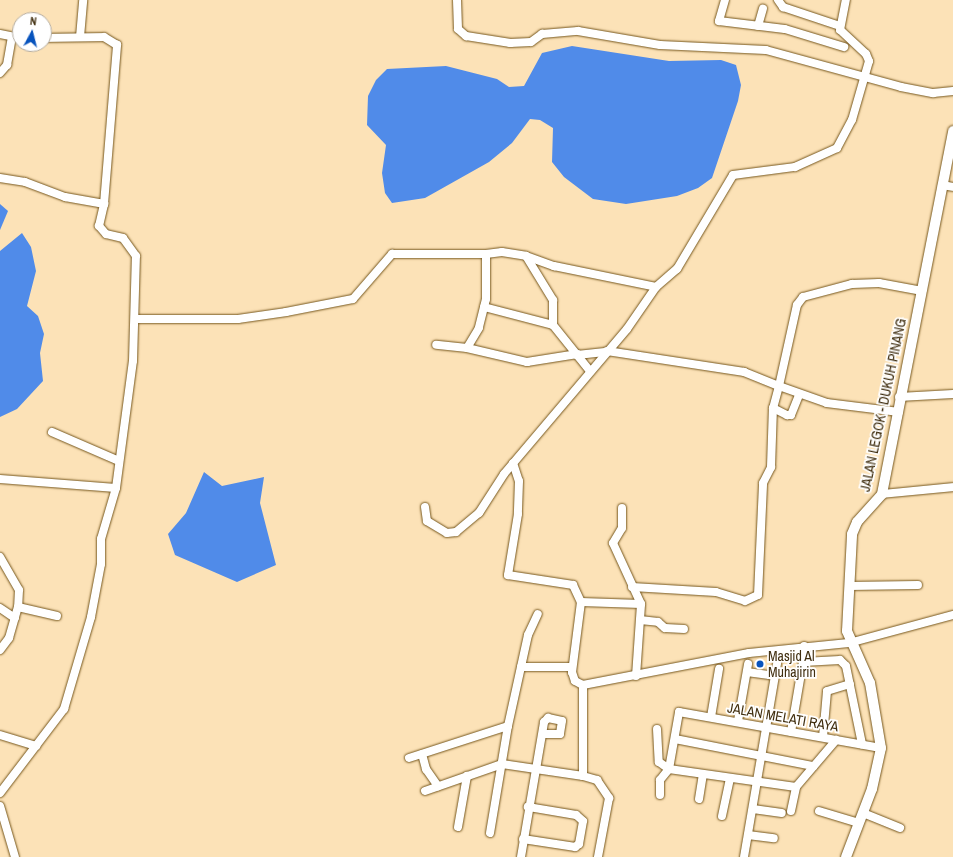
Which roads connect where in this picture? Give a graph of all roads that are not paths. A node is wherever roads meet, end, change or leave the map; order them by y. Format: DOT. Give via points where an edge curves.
graph roads {
  1 [pos="83,0"];
  2 [pos="457,0"];
  3 [pos="725,0"];
  4 [pos="778,0"];
  5 [pos="846,0"];
  6 [pos="762,9"];
  7 [pos="758,26"];
  8 [pos="840,26"];
  9 [pos="0,34"];
  10 [pos="12,36"];
  11 [pos="80,37"];
  12 [pos="52,38"];
  13 [pos="844,47"];
  14 [pos="12,49"];
  15 [pos="0,73"];
  16 [pos="866,78"];
  17 [pos="953,91"];
  18 [pos="953,131"];
  19 [pos="0,178"];
  20 [pos="942,185"];
  21 [pos="953,187"];
  22 [pos="104,204"];
  23 [pos="486,254"];
  24 [pos="526,256"];
  25 [pos="656,287"];
  26 [pos="922,291"];
  27 [pos="484,307"];
  28 [pos="135,318"];
  29 [pos="554,325"];
  30 [pos="436,345"];
  31 [pos="467,348"];
  32 [pos="606,351"];
  33 [pos="577,355"];
  34 [pos="590,371"];
  35 [pos="779,386"];
  36 [pos="953,394"];
  37 [pos="799,395"];
  38 [pos="899,397"];
  39 [pos="773,408"];
  40 [pos="899,412"];
  41 [pos="52,432"];
  42 [pos="119,461"];
  43 [pos="513,463"];
  44 [pos="0,479"];
  45 [pos="953,486"];
  46 [pos="116,488"];
  47 [pos="882,494"];
  48 [pos="425,507"];
  49 [pos="622,508"];
  50 [pos="0,557"];
  51 [pos="2,566"];
  52 [pos="918,585"];
  53 [pos="849,586"];
  54 [pos="632,587"];
  55 [pos="581,602"];
  56 [pos="641,604"];
  57 [pos="18,607"];
  58 [pos="0,608"];
  59 [pos="538,614"];
  60 [pos="953,615"];
  61 [pos="57,616"];
  62 [pos="15,618"];
  63 [pos="640,620"];
  64 [pos="684,629"];
  65 [pos="849,643"];
  66 [pos="804,646"];
  67 [pos="0,650"];
  68 [pos="778,659"];
  69 [pos="803,662"];
  70 [pos="522,667"];
  71 [pos="571,667"];
  72 [pos="719,669"];
  73 [pos="636,676"];
  74 [pos="775,676"];
  75 [pos="850,684"];
  76 [pos="583,685"];
  77 [pos="711,717"];
  78 [pos="738,721"];
  79 [pos="508,726"];
  80 [pos="766,727"];
  81 [pos="657,729"];
  82 [pos="791,732"];
  83 [pos="543,734"];
  84 [pos="0,735"];
  85 [pos="823,737"];
  86 [pos="675,739"];
  87 [pos="836,740"];
  88 [pos="862,744"];
  89 [pos="36,746"];
  90 [pos="882,748"];
  91 [pos="422,754"];
  92 [pos="761,756"];
  93 [pos="409,758"];
  94 [pos="502,764"];
  95 [pos="813,766"];
  96 [pos="534,769"];
  97 [pos="669,769"];
  98 [pos="703,775"];
  99 [pos="467,776"];
  100 [pos="582,776"];
  101 [pos="730,779"];
  102 [pos="756,783"];
  103 [pos="438,786"];
  104 [pos="796,787"];
  105 [pos="425,791"];
  106 [pos="0,793"];
  107 [pos="660,795"];
  108 [pos="699,799"];
  109 [pos="0,806"];
  110 [pos="528,807"];
  111 [pos="753,809"];
  112 [pos="792,811"];
  113 [pos="820,811"];
  114 [pos="782,813"];
  115 [pos="722,816"];
  116 [pos="861,818"];
  117 [pos="458,827"];
  118 [pos="900,828"];
  119 [pos="490,833"];
  120 [pos="748,835"];
  121 [pos="774,838"];
  122 [pos="523,839"];
  123 [pos="15,857"];
  124 [pos="521,857"];
  125 [pos="598,857"];
  126 [pos="744,857"];
  127 [pos="846,857"];
  1 -- 11 [label="street"];
  2 -- 16 [label="street" via="458,29 466,36 510,43 531,42 542,34 578,31 660,45 766,50"];
  3 -- 7 [label="street" via="718,21"];
  4 -- 8 [label="street" via="783,7"];
  5 -- 8 [label="street"];
  6 -- 7 [label="street"];
  7 -- 13 [label="street" via="784,29"];
  8 -- 16 [label="street" via="866,54"];
  9 -- 10 [label="street"];
  11 -- 12 [label="street"];
  11 -- 22 [label="street" via="109,38 118,50"];
  14 -- 15 [label="street" via="7,65"];
  16 -- 17 [label="street" via="933,92"];
  16 -- 25 [label="street" via="852,120 837,148 795,167 732,175 677,269"];
  18 -- 20 [label="street, JALAN LEGOK - DUKUH PINANG"];
  19 -- 22 [label="street"];
  20 -- 21 [label="street"];
  20 -- 26 [label="street, JALAN LEGOK - DUKUH PINANG"];
  22 -- 28 [label="street" via="100,229 123,238 136,256"];
  23 -- 24 [label="street" via="502,252"];
  23 -- 27 [label="street"];
  23 -- 28 [label="street" via="392,254 353,299 286,312 238,319"];
  24 -- 25 [label="street" via="554,266"];
  24 -- 29 [label="street" via="553,300"];
  25 -- 32 [label="street" via="627,329"];
  26 -- 35 [label="street" via="879,283 852,284 803,297 797,304"];
  26 -- 38 [label="street, JALAN LEGOK - DUKUH PINANG"];
  27 -- 29 [label="street"];
  27 -- 31 [label="street" via="479,328"];
  28 -- 42 [label="street"];
  29 -- 33 [label="street"];
  30 -- 31 [label="street"];
  31 -- 33 [label="street" via="527,362"];
  32 -- 33 [label="street"];
  32 -- 34 [label="street"];
  32 -- 35 [label="street" via="714,365"];
  33 -- 34 [label="street"];
  34 -- 43 [label="street"];
  35 -- 37 [label="street"];
  35 -- 39 [label="street"];
  36 -- 38 [label="street"];
  37 -- 39 [label="street" via="791,415"];
  37 -- 40 [label="street" via="827,403"];
  38 -- 40 [label="street, JALAN LEGOK - DUKUH PINANG"];
  39 -- 54 [label="street" via="772,467 763,483 758,595 745,601 716,592"];
  40 -- 47 [label="street, JALAN LEGOK - DUKUH PINANG"];
  41 -- 42 [label="street"];
  42 -- 46 [label="street"];
  43 -- 48 [label="street" via="485,507 456,532 445,533 429,523"];
  43 -- 55 [label="street" via="519,481 518,514 508,575 569,583"];
  44 -- 46 [label="street"];
  45 -- 47 [label="street"];
  46 -- 89 [label="street" via="101,540 101,564 91,617 64,709"];
  47 -- 53 [label="street, JALAN LEGOK - DUKUH PINANG" via="854,527"];
  49 -- 54 [label="street" via="622,528 613,543"];
  50 -- 51 [label="street"];
  51 -- 57 [label="street" via="19,590"];
  52 -- 53 [label="street"];
  53 -- 65 [label="street, JALAN LEGOK - DUKUH PINANG"];
  54 -- 56 [label="street"];
  55 -- 56 [label="street"];
  55 -- 71 [label="street"];
  56 -- 63 [label="street"];
  57 -- 61 [label="street"];
  57 -- 62 [label="street"];
  58 -- 62 [label="street"];
  59 -- 70 [label="street" via="528,635"];
  60 -- 65 [label="street"];
  62 -- 67 [label="street" via="9,638"];
  63 -- 64 [label="street" via="658,622 665,628"];
  63 -- 73 [label="street"];
  65 -- 66 [label="street"];
  65 -- 90 [label="street, JALAN LEGOK - DUKUH PINANG" via="870,683"];
  66 -- 69 [label="street"];
  66 -- 73 [label="street"];
  68 -- 74 [label="street"];
  69 -- 75 [label="street" via="842,660"];
  69 -- 82 [label="street"];
  70 -- 71 [label="street"];
  70 -- 79 [label="street"];
  71 -- 76 [label="street" via="573,678"];
  72 -- 77 [label="street"];
  73 -- 76 [label="street"];
  74 -- 78 [label="street" via="747,668"];
  74 -- 80 [label="street"];
  75 -- 85 [label="street" via="826,691"];
  75 -- 88 [label="street"];
  76 -- 100 [label="street"];
  77 -- 78 [label="street, JALAN MELATI RAYA"];
  77 -- 86 [label="street, JALAN MELATI RAYA" via="679,712"];
  78 -- 80 [label="street, JALAN MELATI RAYA"];
  79 -- 91 [label="street"];
  79 -- 94 [label="street"];
  80 -- 82 [label="street, JALAN MELATI RAYA"];
  80 -- 92 [label="street"];
  81 -- 97 [label="street" via="659,762"];
  82 -- 85 [label="street, JALAN MELATI RAYA"];
  83 -- 96 [label="street"];
  84 -- 89 [label="street"];
  85 -- 87 [label="street, JALAN MELATI RAYA"];
  86 -- 92 [label="street"];
  86 -- 97 [label="street"];
  87 -- 88 [label="street, JALAN MELATI RAYA"];
  87 -- 95 [label="street"];
  88 -- 90 [label="street, JALAN MELATI RAYA"];
  89 -- 106 [label="street"];
  90 -- 116 [label="street, JALAN LEGOK - DUKUH PINANG" via="877,773"];
  91 -- 93 [label="street"];
  91 -- 103 [label="street" via="426,769"];
  92 -- 95 [label="street"];
  92 -- 102 [label="street"];
  94 -- 96 [label="street"];
  94 -- 99 [label="street"];
  94 -- 119 [label="street"];
  95 -- 104 [label="street"];
  96 -- 100 [label="street"];
  96 -- 110 [label="street"];
  97 -- 98 [label="street"];
  97 -- 107 [label="street" via="660,780"];
  98 -- 101 [label="street"];
  98 -- 108 [label="street"];
  99 -- 103 [label="street"];
  99 -- 117 [label="street"];
  100 -- 125 [label="street" via="597,780 608,798"];
  101 -- 102 [label="street"];
  101 -- 115 [label="street"];
  102 -- 104 [label="street"];
  102 -- 111 [label="street"];
  103 -- 105 [label="street"];
  104 -- 112 [label="street"];
  109 -- 123 [label="street"];
  110 -- 122 [label="street"];
  110 -- 122 [label="street" via="576,815 583,821 579,844 575,847"];
  111 -- 114 [label="street"];
  111 -- 120 [label="street"];
  113 -- 116 [label="street"];
  116 -- 118 [label="street"];
  116 -- 127 [label="street, JALAN LEGOK - DUKUH PINANG"];
  120 -- 121 [label="street"];
  120 -- 126 [label="street"];
  122 -- 124 [label="street"];
}
